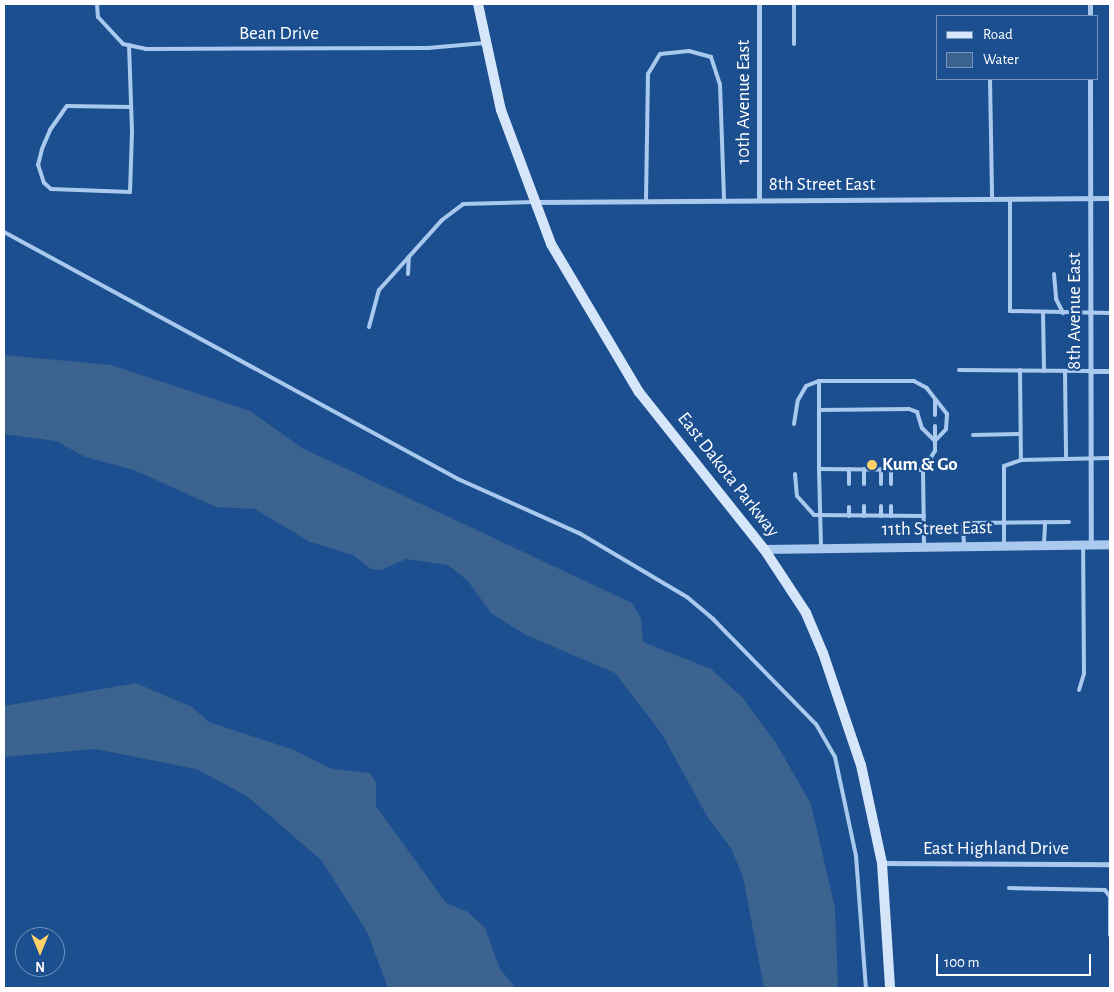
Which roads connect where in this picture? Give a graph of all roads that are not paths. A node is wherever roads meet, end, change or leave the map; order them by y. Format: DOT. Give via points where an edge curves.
graph roads {
  1 [pos="97,4"];
  2 [pos="478,4"];
  3 [pos="758,4"];
  4 [pos="794,4"];
  5 [pos="485,42"];
  6 [pos="794,44"];
  7 [pos="129,45"];
  8 [pos="990,80"];
  9 [pos="1090,80"];
  10 [pos="131,107"];
  11 [pos="1090,198"];
  12 [pos="1110,198"];
  13 [pos="992,199"];
  14 [pos="1010,199"];
  15 [pos="724,200"];
  16 [pos="759,200"];
  17 [pos="646,201"];
  18 [pos="534,202"];
  19 [pos="4,232"];
  20 [pos="409,256"];
  21 [pos="408,274"];
  22 [pos="1054,274"];
  23 [pos="1043,312"];
  24 [pos="1063,313"];
  25 [pos="1089,313"];
  26 [pos="1110,313"];
  27 [pos="369,327"];
  28 [pos="959,370"];
  29 [pos="1020,370"];
  30 [pos="1044,371"];
  31 [pos="1065,371"];
  32 [pos="1091,371"];
  33 [pos="1110,371"];
  34 [pos="820,381"];
  35 [pos="935,400"];
  36 [pos="819,410"];
  37 [pos="935,416"];
  38 [pos="794,424"];
  39 [pos="935,426"];
  40 [pos="1020,434"];
  41 [pos="973,435"];
  42 [pos="935,441"];
  43 [pos="1091,458"];
  44 [pos="1110,458"];
  45 [pos="1066,459"];
  46 [pos="1021,460"];
  47 [pos="820,469"];
  48 [pos="849,470"];
  49 [pos="864,470"];
  50 [pos="881,470"];
  51 [pos="891,470"];
  52 [pos="923,470"];
  53 [pos="794,474"];
  54 [pos="849,484"];
  55 [pos="864,484"];
  56 [pos="881,484"];
  57 [pos="891,484"];
  58 [pos="864,506"];
  59 [pos="881,506"];
  60 [pos="891,506"];
  61 [pos="849,507"];
  62 [pos="820,516"];
  63 [pos="849,516"];
  64 [pos="864,516"];
  65 [pos="881,516"];
  66 [pos="891,516"];
  67 [pos="924,516"];
  68 [pos="1004,522"];
  69 [pos="1044,522"];
  70 [pos="1069,522"];
  71 [pos="1044,544"];
  72 [pos="1087,544"];
  73 [pos="1110,544"];
  74 [pos="964,545"];
  75 [pos="1004,545"];
  76 [pos="821,546"];
  77 [pos="924,546"];
  78 [pos="764,549"];
  79 [pos="1079,690"];
  80 [pos="882,863"];
  81 [pos="1110,864"];
  82 [pos="1009,888"];
  83 [pos="1110,935"];
  84 [pos="866,988"];
  85 [pos="890,988"];
  1 -- 7 [label="lane" via="98,16 122,44"];
  2 -- 5 [label="main road, East Dakota Parkway"];
  3 -- 16 [label="street, 10th Avenue East"];
  4 -- 6 [label="lane"];
  5 -- 7 [label="lane, Bean Drive" via="419,48"];
  5 -- 18 [label="main road, East Dakota Parkway" via="501,110"];
  7 -- 10 [label="lane"];
  8 -- 13 [label="lane"];
  9 -- 11 [label="street, 8th Avenue East"];
  10 -- 10 [label="lane" via="130,192 51,189 44,183 38,165 42,149 50,130 67,106"];
  11 -- 12 [label="street, 8th Street East"];
  11 -- 14 [label="street, 8th Street East"];
  11 -- 25 [label="street, 8th Avenue East"];
  13 -- 14 [label="street, 8th Street East"];
  13 -- 16 [label="street, 8th Street East"];
  14 -- 23 [label="lane" via="1010,311"];
  15 -- 16 [label="street, 8th Street East"];
  15 -- 17 [label="street, 8th Street East"];
  15 -- 17 [label="lane" via="720,84 711,57 688,51 660,54 648,74"];
  17 -- 18 [label="street, 8th Street East"];
  18 -- 20 [label="lane" via="463,204"];
  18 -- 78 [label="main road, East Dakota Parkway" via="551,244 639,392"];
  19 -- 84 [label="lane" via="458,480 579,533 688,597 816,724 835,757 853,830"];
  20 -- 21 [label="lane"];
  20 -- 27 [label="lane" via="379,290"];
  22 -- 24 [label="lane" via="1056,299"];
  23 -- 24 [label="lane"];
  23 -- 30 [label="lane"];
  24 -- 25 [label="lane"];
  25 -- 26 [label="lane"];
  25 -- 32 [label="street, 8th Avenue East"];
  28 -- 29 [label="lane"];
  29 -- 30 [label="lane"];
  29 -- 40 [label="lane"];
  30 -- 31 [label="lane"];
  31 -- 32 [label="lane"];
  31 -- 45 [label="lane"];
  32 -- 33 [label="street"];
  32 -- 43 [label="street, 8th Avenue East"];
  34 -- 35 [label="lane" via="914,381 928,388"];
  34 -- 36 [label="lane"];
  34 -- 38 [label="lane" via="806,386 798,400"];
  35 -- 37 [label="lane"];
  35 -- 42 [label="lane" via="947,414 946,429"];
  36 -- 42 [label="lane" via="917,412 922,428"];
  36 -- 47 [label="lane"];
  39 -- 42 [label="lane"];
  40 -- 41 [label="lane"];
  40 -- 46 [label="lane"];
  42 -- 52 [label="lane" via="935,451"];
  43 -- 44 [label="lane"];
  43 -- 45 [label="lane"];
  43 -- 72 [label="street, 8th Avenue East"];
  45 -- 46 [label="lane"];
  46 -- 68 [label="lane" via="1004,466"];
  47 -- 48 [label="lane"];
  47 -- 62 [label="lane"];
  48 -- 49 [label="lane"];
  48 -- 54 [label="lane"];
  49 -- 50 [label="lane"];
  49 -- 55 [label="lane"];
  50 -- 51 [label="lane"];
  50 -- 56 [label="lane"];
  51 -- 52 [label="lane"];
  51 -- 57 [label="lane"];
  52 -- 67 [label="lane"];
  53 -- 62 [label="lane" via="802,505"];
  58 -- 64 [label="lane"];
  59 -- 65 [label="lane"];
  60 -- 66 [label="lane"];
  61 -- 63 [label="lane"];
  62 -- 63 [label="lane"];
  62 -- 76 [label="lane"];
  63 -- 64 [label="lane"];
  64 -- 65 [label="lane"];
  65 -- 66 [label="lane"];
  66 -- 67 [label="lane"];
  67 -- 77 [label="lane"];
  68 -- 69 [label="lane"];
  68 -- 74 [label="lane" via="963,522"];
  68 -- 75 [label="lane"];
  69 -- 70 [label="lane"];
  69 -- 71 [label="lane"];
  71 -- 72 [label="street, 11th Street East"];
  71 -- 75 [label="street, 11th Street East"];
  72 -- 73 [label="street, 11th Street East"];
  72 -- 79 [label="lane" via="1084,674"];
  74 -- 75 [label="street, 11th Street East"];
  74 -- 77 [label="street, 11th Street East"];
  76 -- 77 [label="street, 11th Street East"];
  76 -- 78 [label="street, 11th Street East"];
  78 -- 80 [label="main road, East Dakota Parkway" via="806,613 832,677 861,765"];
  80 -- 81 [label="street, East Highland Drive"];
  80 -- 85 [label="main road, East Dakota Parkway"];
  82 -- 83 [label="lane" via="1105,890 1110,897"];
}
